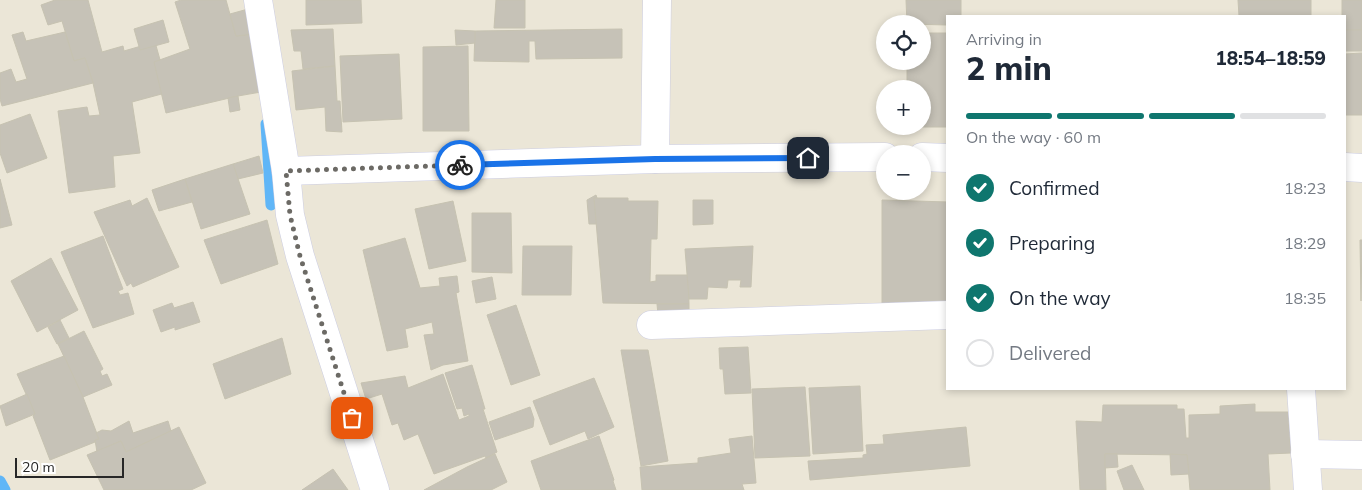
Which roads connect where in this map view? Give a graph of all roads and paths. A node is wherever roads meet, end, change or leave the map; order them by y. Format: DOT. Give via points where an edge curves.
graph roads {
  1 [pos="258,0"];
  2 [pos="656,0"];
  3 [pos="876,157"];
  4 [pos="931,157"];
  5 [pos="946,158"];
  6 [pos="655,159"];
  7 [pos="1346,167"];
  8 [pos="1362,168"];
  9 [pos="286,171"];
  10 [pos="946,315"];
  11 [pos="651,325"];
  12 [pos="1301,390"];
  13 [pos="1306,454"];
  14 [pos="1362,455"];
  15 [pos="375,490"];
  16 [pos="1308,490"];
  1 -- 9 [label="street"];
  2 -- 6 [label="street"];
  3 -- 6 [label="street"];
  4 -- 5 [label="street"];
  6 -- 9 [label="street"];
  7 -- 8 [label="street"];
  9 -- 15 [label="street" via="290,215 300,256"];
  10 -- 11 [label="street"];
  12 -- 13 [label="street"];
  13 -- 14 [label="street"];
  13 -- 16 [label="street"];
}
